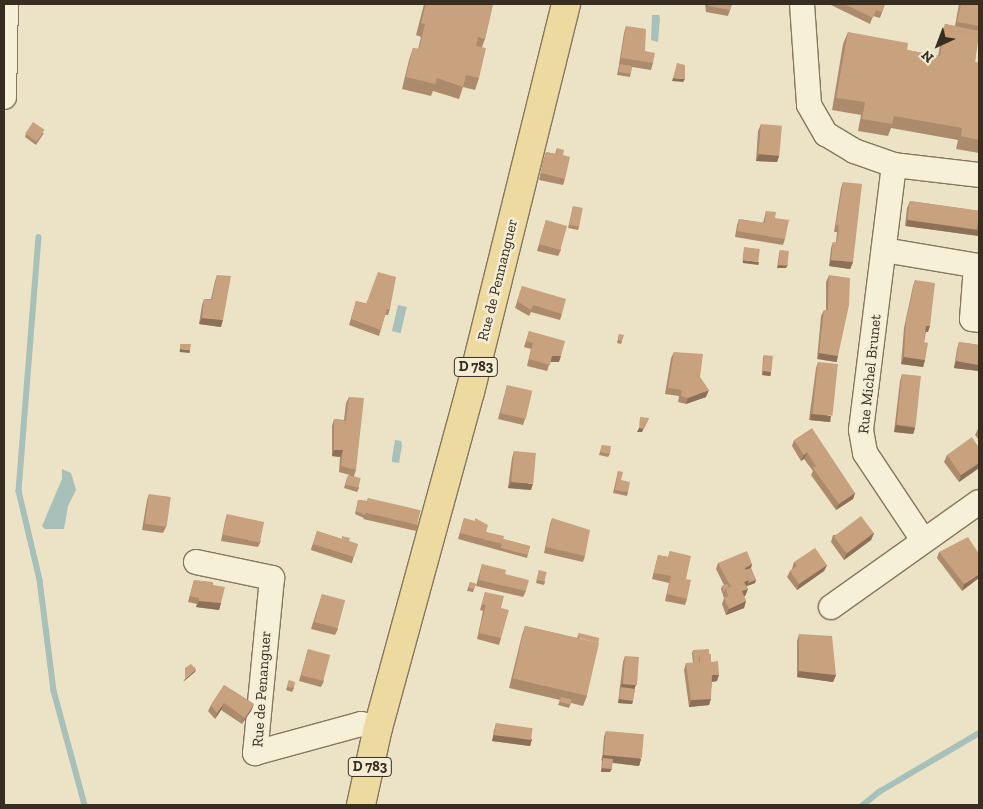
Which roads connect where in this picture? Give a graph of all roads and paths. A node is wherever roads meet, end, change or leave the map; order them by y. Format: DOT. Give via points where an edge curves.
graph roads {
  1 [pos="6,4"];
  2 [pos="566,4"];
  3 [pos="802,4"];
  4 [pos="4,97"];
  5 [pos="894,166"];
  6 [pos="979,175"];
  7 [pos="884,250"];
  8 [pos="978,266"];
  9 [pos="979,320"];
  10 [pos="979,502"];
  11 [pos="923,540"];
  12 [pos="196,562"];
  13 [pos="831,607"];
  14 [pos="378,728"];
  15 [pos="361,805"];
  1 -- 4 [label="street"];
  2 -- 14 [label="main road, Rue de Pennanguer / D 783" via="470,392"];
  3 -- 5 [label="street" via="809,105 826,134 854,151"];
  5 -- 6 [label="street"];
  5 -- 7 [label="street, Rue Michel Brunet"];
  7 -- 8 [label="street"];
  7 -- 11 [label="street, Rue Michel Brunet" via="861,430 865,453"];
  8 -- 9 [label="street" via="972,319"];
  10 -- 11 [label="street"];
  11 -- 13 [label="street"];
  12 -- 14 [label="street, Rue de Penanguer" via="272,578 255,753 361,724"];
  14 -- 15 [label="main road, D 783"];
}
